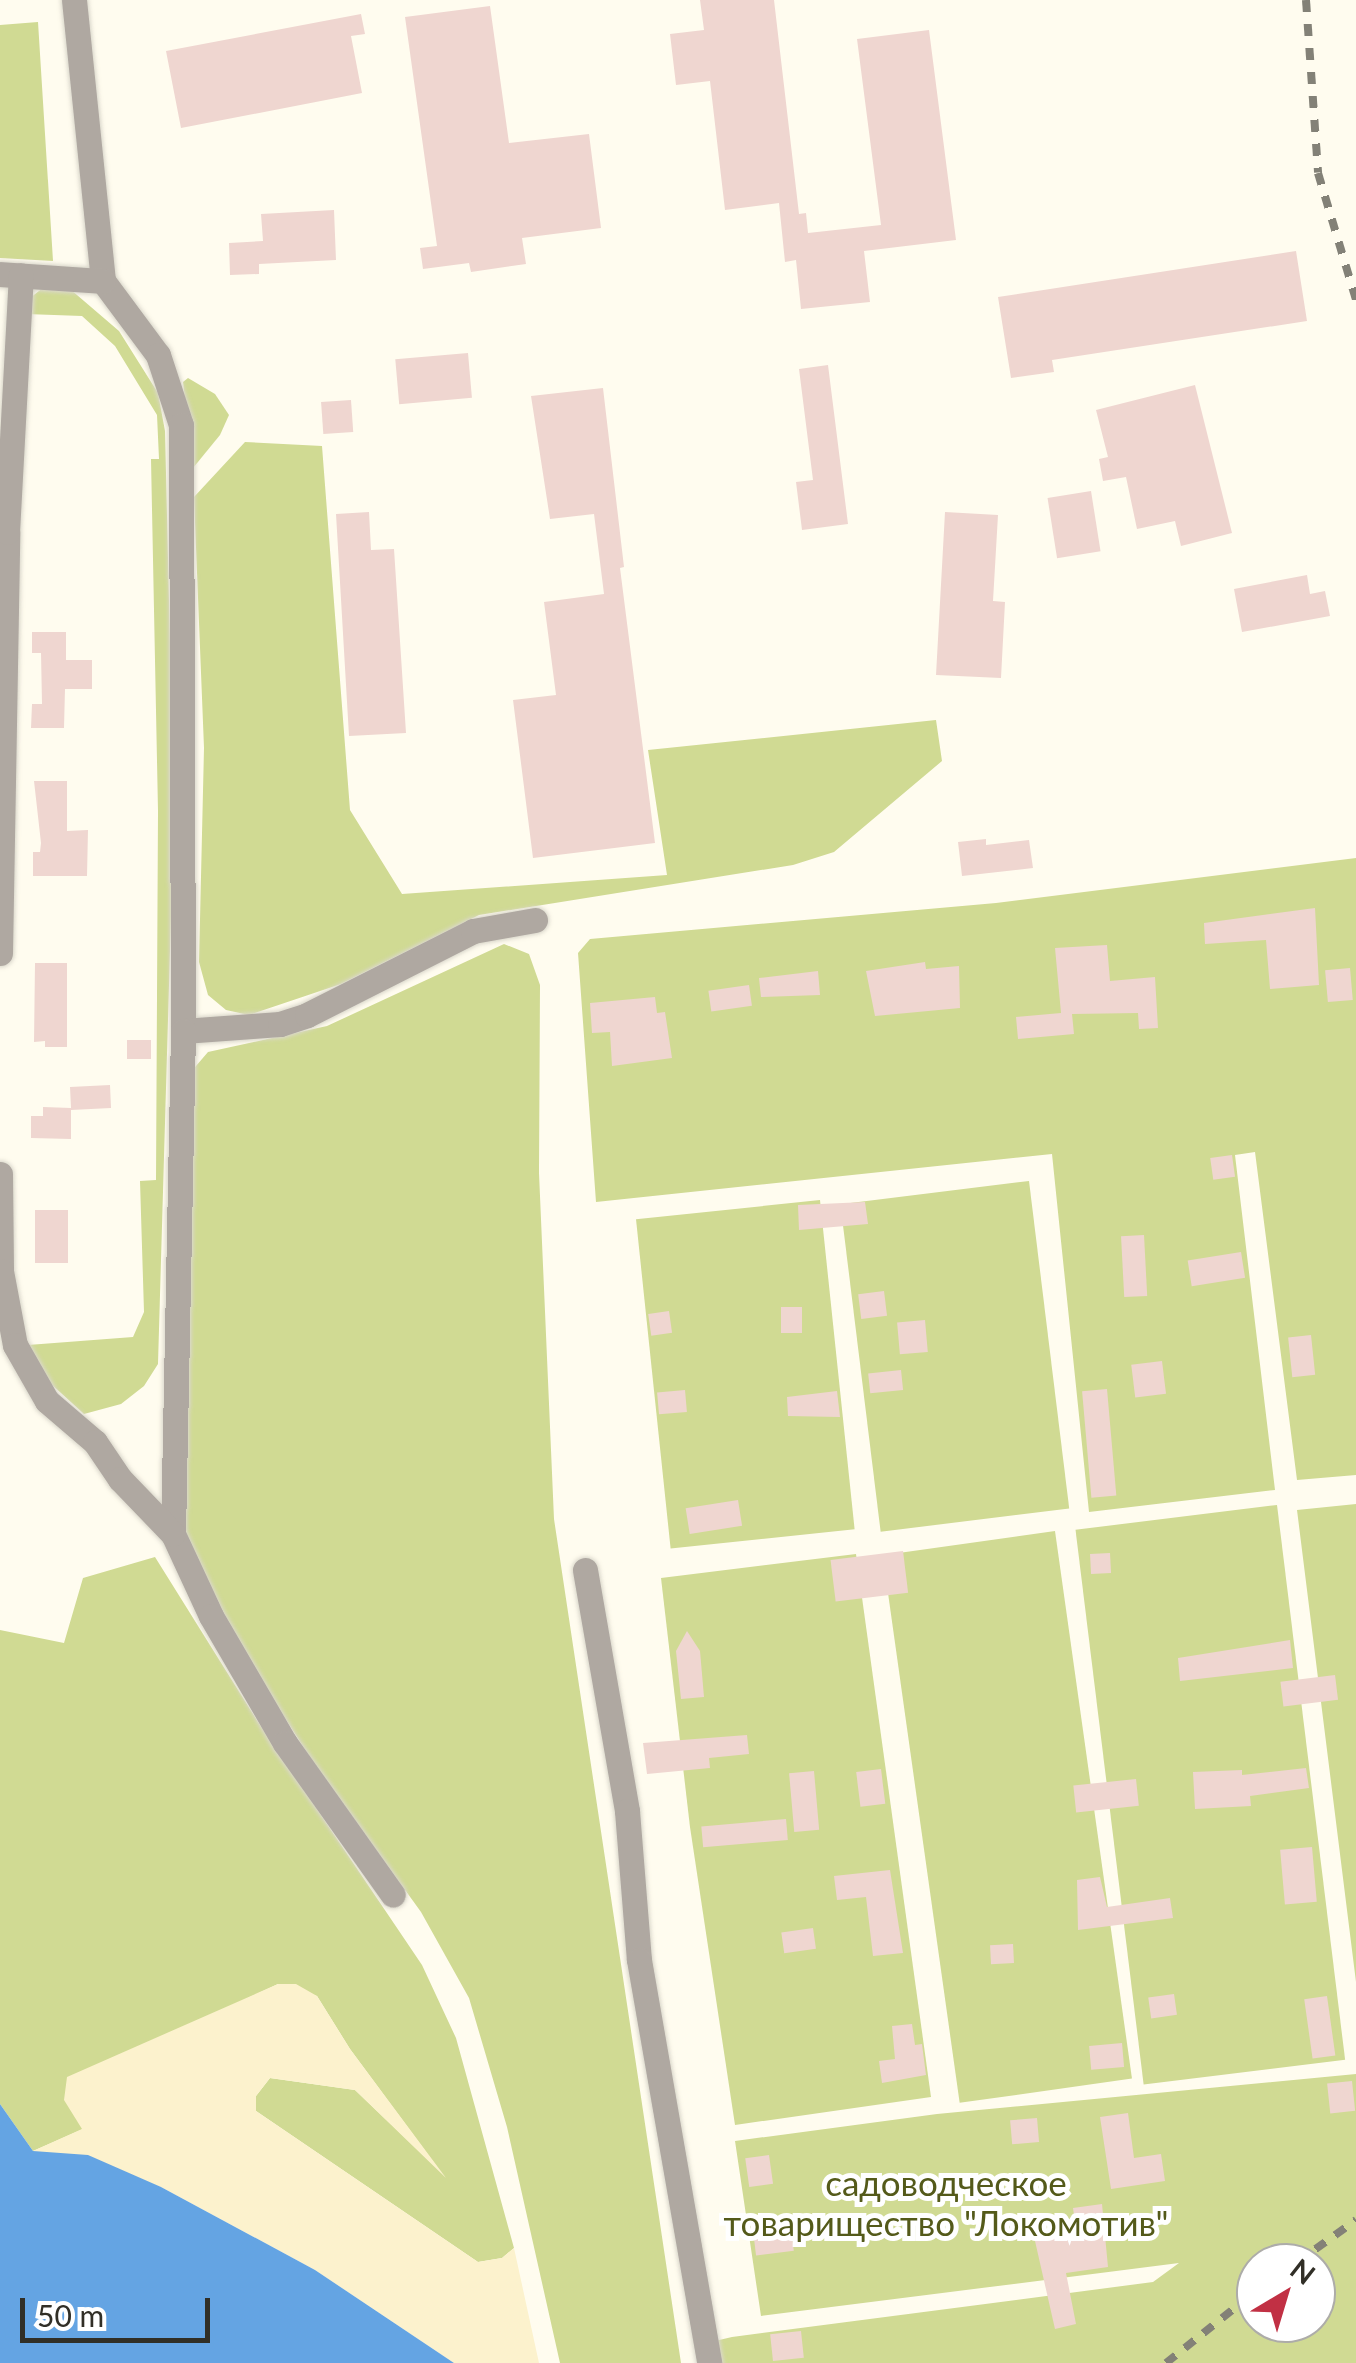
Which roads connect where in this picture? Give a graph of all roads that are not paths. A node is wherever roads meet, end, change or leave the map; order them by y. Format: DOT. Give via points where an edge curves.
graph roads {
  1 [pos="74,0"];
  2 [pos="10,274"];
  3 [pos="103,281"];
  4 [pos="535,920"];
  5 [pos="0,952"];
  6 [pos="182,1031"];
  7 [pos="0,1174"];
  8 [pos="173,1534"];
  9 [pos="585,1570"];
  10 [pos="393,1895"];
  11 [pos="709,2363"];
  1 -- 3 [label="street"];
  2 -- 3 [label="street"];
  2 -- 5 [label="street"];
  3 -- 6 [label="street" via="158,356 181,425"];
  4 -- 6 [label="street" via="473,931 280,1024"];
  6 -- 8 [label="street"];
  7 -- 8 [label="street" via="1,1272 15,1344 46,1401 96,1442 120,1479"];
  8 -- 10 [label="street" via="211,1616 285,1743"];
  9 -- 11 [label="street" via="627,1811 639,1960"];
}
